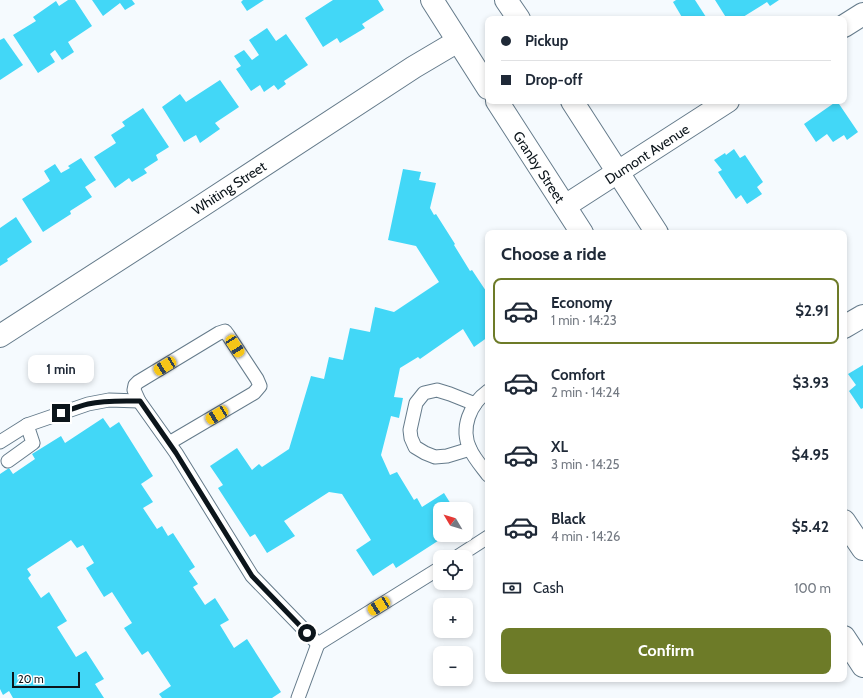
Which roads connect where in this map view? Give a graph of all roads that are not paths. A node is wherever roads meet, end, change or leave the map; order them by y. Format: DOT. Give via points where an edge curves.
graph roads {
  1 [pos="432,0"];
  2 [pos="506,0"];
  3 [pos="863,14"];
  4 [pos="517,16"];
  5 [pos="847,24"];
  6 [pos="458,41"];
  7 [pos="485,83"];
  8 [pos="499,104"];
  9 [pos="574,104"];
  10 [pos="723,104"];
  11 [pos="618,173"];
  12 [pos="565,206"];
  13 [pos="580,230"];
  14 [pos="655,230"];
  15 [pos="863,316"];
  16 [pos="847,326"];
  17 [pos="0,336"];
  18 [pos="485,394"];
  19 [pos="140,401"];
  20 [pos="475,404"];
  21 [pos="27,425"];
  22 [pos="0,442"];
  23 [pos="168,443"];
  24 [pos="470,449"];
  25 [pos="8,460"];
  26 [pos="485,471"];
  27 [pos="847,525"];
  28 [pos="485,539"];
  29 [pos="863,549"];
  30 [pos="468,550"];
  31 [pos="433,572"];
  32 [pos="847,642"];
  33 [pos="318,644"];
  34 [pos="863,666"];
  35 [pos="298,698"];
  1 -- 6 [label="street"];
  2 -- 4 [label="street"];
  3 -- 5 [label="street"];
  6 -- 7 [label="street"];
  6 -- 17 [label="street, Whiting Street"];
  8 -- 12 [label="street, Granby Street"];
  9 -- 11 [label="street"];
  10 -- 11 [label="street, Dumont Avenue"];
  11 -- 12 [label="street, Dumont Avenue"];
  11 -- 14 [label="street"];
  12 -- 13 [label="street, Granby Street"];
  15 -- 16 [label="street"];
  18 -- 20 [label="lane"];
  19 -- 21 [label="lane" via="109,400 88,404"];
  19 -- 23 [label="lane"];
  19 -- 23 [label="lane" via="134,390 138,382 219,332 225,331 228,334 260,386 254,393"];
  20 -- 24 [label="lane" via="467,420 466,435"];
  20 -- 24 [label="lane" via="437,390 424,393 416,403 410,430 415,447 435,457"];
  21 -- 22 [label="lane"];
  21 -- 25 [label="lane" via="33,443"];
  23 -- 33 [label="lane" via="252,576"];
  24 -- 26 [label="lane"];
  27 -- 29 [label="street"];
  28 -- 30 [label="lane"];
  31 -- 33 [label="lane"];
  32 -- 34 [label="street"];
  33 -- 35 [label="lane"];
}
